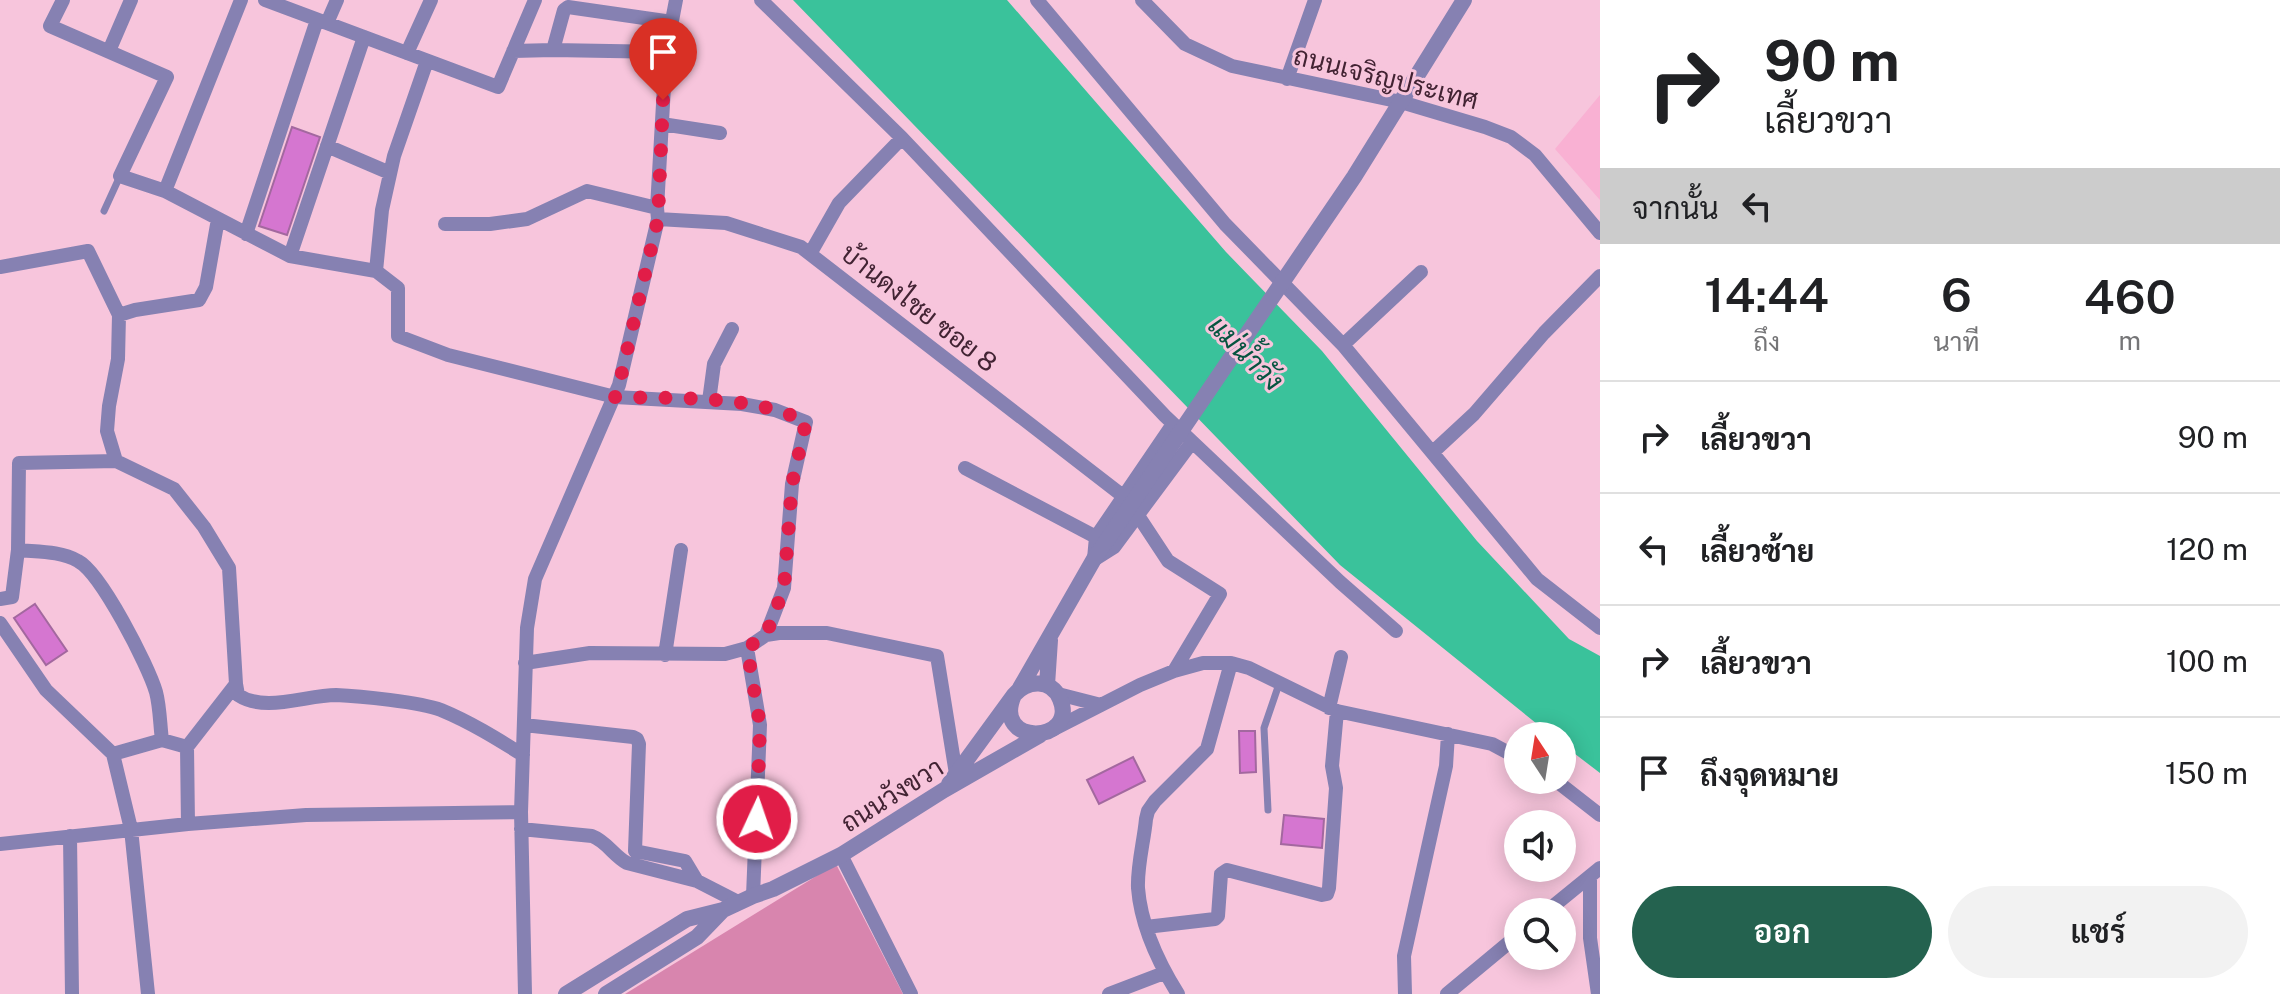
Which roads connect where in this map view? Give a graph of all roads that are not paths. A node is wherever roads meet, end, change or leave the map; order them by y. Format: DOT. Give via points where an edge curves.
graph roads {
  1 [pos="63,0"];
  2 [pos="131,0"];
  3 [pos="241,0"];
  4 [pos="265,0"];
  5 [pos="337,0"];
  6 [pos="431,0"];
  7 [pos="535,0"];
  8 [pos="676,0"];
  9 [pos="761,0"];
  10 [pos="1037,0"];
  11 [pos="1142,0"];
  12 [pos="1315,0"];
  13 [pos="1464,0"];
  14 [pos="322,21"];
  15 [pos="672,22"];
  16 [pos="364,37"];
  17 [pos="553,50"];
  18 [pos="109,51"];
  19 [pos="513,51"];
  20 [pos="666,52"];
  21 [pos="407,53"];
  22 [pos="427,61"];
  23 [pos="1287,79"];
  24 [pos="1401,102"];
  25 [pos="662,124"];
  26 [pos="720,133"];
  27 [pos="902,138"];
  28 [pos="327,146"];
  29 [pos="390,173"];
  30 [pos="120,176"];
  31 [pos="165,191"];
  32 [pos="104,211"];
  33 [pos="658,213"];
  34 [pos="218,219"];
  35 [pos="445,224"];
  36 [pos="1600,233"];
  37 [pos="246,234"];
  38 [pos="810,254"];
  39 [pos="290,256"];
  40 [pos="0,267"];
  41 [pos="376,271"];
  42 [pos="1421,272"];
  43 [pos="1600,276"];
  44 [pos="119,315"];
  45 [pos="732,329"];
  46 [pos="1343,345"];
  47 [pos="615,397"];
  48 [pos="709,401"];
  49 [pos="1173,424"];
  50 [pos="1192,442"];
  51 [pos="1433,452"];
  52 [pos="116,461"];
  53 [pos="965,468"];
  54 [pos="1132,505"];
  55 [pos="1096,537"];
  56 [pos="18,550"];
  57 [pos="681,550"];
  58 [pos="1094,559"];
  59 [pos="0,599"];
  60 [pos="0,623"];
  61 [pos="1600,628"];
  62 [pos="1396,631"];
  63 [pos="1050,634"];
  64 [pos="766,635"];
  65 [pos="747,648"];
  66 [pos="665,655"];
  67 [pos="1341,657"];
  68 [pos="525,663"];
  69 [pos="1231,663"];
  70 [pos="1174,671"];
  71 [pos="236,684"];
  72 [pos="1279,684"];
  73 [pos="1053,690"];
  74 [pos="1017,692"];
  75 [pos="1101,705"];
  76 [pos="1333,710"];
  77 [pos="524,725"];
  78 [pos="1046,732"];
  79 [pos="1448,734"];
  80 [pos="162,740"];
  81 [pos="187,747"];
  82 [pos="1504,750"];
  83 [pos="113,754"];
  84 [pos="523,755"];
  85 [pos="956,774"];
  86 [pos="944,790"];
  87 [pos="1573,794"];
  88 [pos="1268,810"];
  89 [pos="521,812"];
  90 [pos="1600,815"];
  91 [pos="188,824"];
  92 [pos="131,829"];
  93 [pos="521,829"];
  94 [pos="70,836"];
  95 [pos="0,844"];
  96 [pos="841,855"];
  97 [pos="1595,872"];
  98 [pos="697,881"];
  99 [pos="1563,898"];
  100 [pos="738,903"];
  101 [pos="1146,927"];
  102 [pos="1504,947"];
  103 [pos="1164,973"];
  104 [pos="72,994"];
  105 [pos="148,994"];
  106 [pos="525,994"];
  107 [pos="566,994"];
  108 [pos="606,994"];
  109 [pos="911,994"];
  110 [pos="1109,994"];
  111 [pos="1178,994"];
  112 [pos="1405,994"];
  113 [pos="1447,994"];
  114 [pos="1598,994"];
  1 -- 18 [label="street" via="50,26"];
  2 -- 18 [label="street"];
  3 -- 31 [label="street"];
  4 -- 14 [label="street"];
  5 -- 14 [label="street"];
  6 -- 21 [label="street"];
  7 -- 19 [label="street"];
  8 -- 15 [label="street"];
  9 -- 27 [label="street"];
  10 -- 46 [label="street" via="1225,224"];
  11 -- 23 [label="street, ถนนเจริญประเทศ" via="1185,44 1232,66"];
  12 -- 23 [label="street"];
  13 -- 24 [label="street"];
  14 -- 16 [label="street"];
  14 -- 37 [label="street"];
  15 -- 17 [label="street" via="568,7"];
  15 -- 20 [label="street"];
  16 -- 21 [label="street"];
  16 -- 28 [label="street"];
  17 -- 19 [label="street"];
  17 -- 20 [label="street"];
  18 -- 30 [label="street" via="167,77"];
  19 -- 22 [label="street" via="498,87"];
  20 -- 25 [label="street"];
  21 -- 22 [label="street"];
  22 -- 29 [label="street"];
  23 -- 24 [label="street, ถนนเจริญประเทศ"];
  24 -- 36 [label="street, ถนนเจริญประเทศ" via="1511,137 1535,155"];
  24 -- 54 [label="street"];
  25 -- 26 [label="street"];
  25 -- 33 [label="street"];
  27 -- 38 [label="street" via="839,203"];
  27 -- 49 [label="street"];
  28 -- 29 [label="street"];
  28 -- 39 [label="street"];
  29 -- 41 [label="street"];
  30 -- 31 [label="street"];
  30 -- 32 [label="lane"];
  31 -- 34 [label="street"];
  33 -- 35 [label="street, บ้านดงไชย ซอย 8" via="587,191 527,219"];
  33 -- 38 [label="street, บ้านดงไชย ซอย 8" via="726,223"];
  33 -- 47 [label="street"];
  34 -- 37 [label="street"];
  34 -- 44 [label="street" via="199,300"];
  37 -- 39 [label="street"];
  38 -- 54 [label="street, บ้านดงไชย ซอย 8"];
  39 -- 41 [label="street"];
  40 -- 44 [label="street" via="88,251"];
  41 -- 47 [label="street" via="398,288 398,336 448,355"];
  42 -- 46 [label="street"];
  43 -- 51 [label="street"];
  44 -- 52 [label="street" via="107,431"];
  45 -- 48 [label="street" via="714,364"];
  46 -- 51 [label="street"];
  47 -- 48 [label="street"];
  47 -- 68 [label="street" via="535,579"];
  48 -- 64 [label="street" via="775,410 806,422 792,484 784,588"];
  49 -- 50 [label="street"];
  49 -- 54 [label="street"];
  50 -- 54 [label="street"];
  50 -- 62 [label="street"];
  51 -- 61 [label="street" via="1537,579"];
  52 -- 56 [label="street" via="19,463"];
  52 -- 71 [label="street" via="174,489 229,568"];
  53 -- 55 [label="street"];
  54 -- 55 [label="street"];
  54 -- 58 [label="street"];
  54 -- 70 [label="street, บ้านดงไชย ซอย 8" via="1168,561 1220,594"];
  55 -- 58 [label="street"];
  56 -- 59 [label="street" via="12,597"];
  56 -- 80 [label="street" via="63,554 82,562 97,579 156,692"];
  57 -- 66 [label="street"];
  58 -- 63 [label="street"];
  60 -- 83 [label="street" via="46,690"];
  63 -- 73 [label="street"];
  63 -- 74 [label="street"];
  64 -- 65 [label="street"];
  64 -- 85 [label="street" via="827,633 937,656"];
  65 -- 66 [label="street" via="725,654"];
  65 -- 100 [label="street" via="760,725"];
  66 -- 68 [label="street" via="590,653"];
  67 -- 76 [label="street"];
  68 -- 77 [label="street"];
  69 -- 70 [label="street"];
  69 -- 72 [label="street"];
  69 -- 101 [label="street" via="1207,749 1148,811 1138,888"];
  70 -- 75 [label="street, ถนนวังขวา"];
  71 -- 81 [label="street"];
  71 -- 84 [label="street" via="238,695 248,701 334,695 438,709"];
  72 -- 76 [label="street"];
  72 -- 88 [label="lane" via="1264,728"];
  73 -- 74 [label="street" via="1038,683"];
  73 -- 75 [label="street"];
  73 -- 78 [label="street" via="1062,713"];
  74 -- 78 [label="street" via="1012,719 1024,732"];
  74 -- 85 [label="street"];
  75 -- 78 [label="street, ถนนวังขวา"];
  76 -- 79 [label="street"];
  76 -- 101 [label="street" via="1336,788 1327,894 1227,870 1221,874 1215,919"];
  77 -- 84 [label="street"];
  77 -- 98 [label="street" via="637,739 635,851 685,861"];
  78 -- 86 [label="street, ถนนวังขวา"];
  79 -- 82 [label="street"];
  79 -- 112 [label="street" via="1446,766 1404,956"];
  80 -- 81 [label="street"];
  80 -- 83 [label="street"];
  81 -- 91 [label="street"];
  83 -- 92 [label="street"];
  84 -- 89 [label="street"];
  85 -- 86 [label="street"];
  86 -- 96 [label="street, ถนนวังขวา"];
  87 -- 90 [label="street"];
  89 -- 91 [label="street" via="306,815"];
  89 -- 93 [label="street"];
  91 -- 92 [label="street"];
  92 -- 94 [label="street"];
  92 -- 105 [label="street"];
  93 -- 98 [label="street" via="592,836 627,863"];
  93 -- 106 [label="street"];
  94 -- 95 [label="street"];
  94 -- 104 [label="street"];
  96 -- 100 [label="street, ถนนวังขวา"];
  96 -- 109 [label="street"];
  97 -- 99 [label="street"];
  97 -- 114 [label="street" via="1590,938"];
  98 -- 100 [label="street"];
  100 -- 107 [label="street" via="687,919"];
  100 -- 108 [label="street, ถนนวังขวา" via="697,937"];
  101 -- 103 [label="street"];
  102 -- 113 [label="street"];
  103 -- 110 [label="street"];
  103 -- 111 [label="street"];
}
